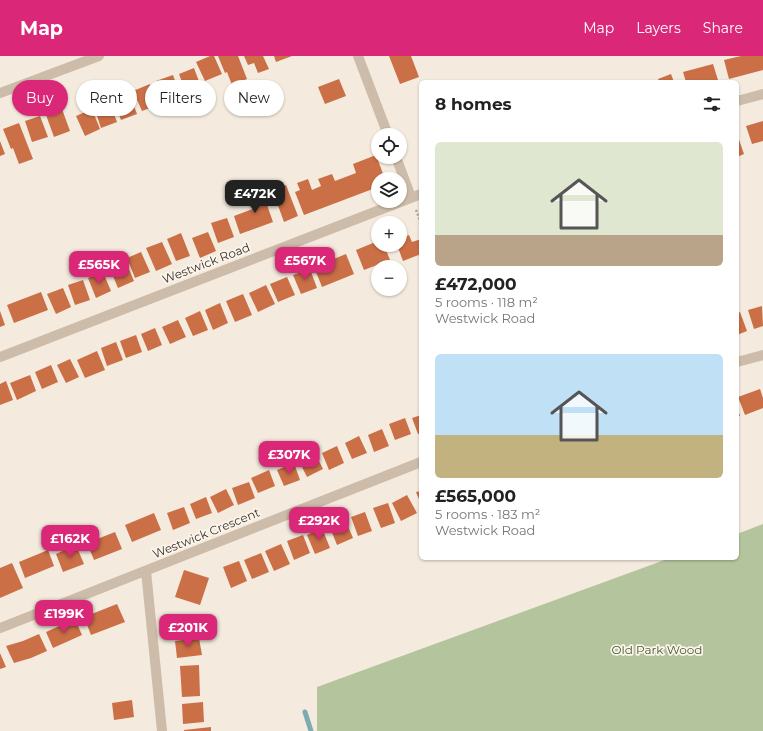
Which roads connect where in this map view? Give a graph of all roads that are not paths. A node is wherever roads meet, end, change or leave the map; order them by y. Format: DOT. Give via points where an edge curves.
graph roads {
  1 [pos="98,56"];
  2 [pos="358,56"];
  3 [pos="0,93"];
  4 [pos="763,94"];
  5 [pos="739,100"];
  6 [pos="385,128"];
  7 [pos="400,164"];
  8 [pos="416,195"];
  9 [pos="763,355"];
  10 [pos="0,357"];
  11 [pos="739,361"];
  12 [pos="419,463"];
  13 [pos="146,571"];
  14 [pos="0,628"];
  15 [pos="162,731"];
  1 -- 3 [label="street"];
  2 -- 6 [label="street"];
  4 -- 5 [label="street"];
  7 -- 8 [label="street"];
  8 -- 10 [label="street, Westwick Road"];
  9 -- 11 [label="street"];
  12 -- 13 [label="street, Westwick Crescent"];
  13 -- 14 [label="street, Westwick Crescent"];
  13 -- 15 [label="street"];
}
